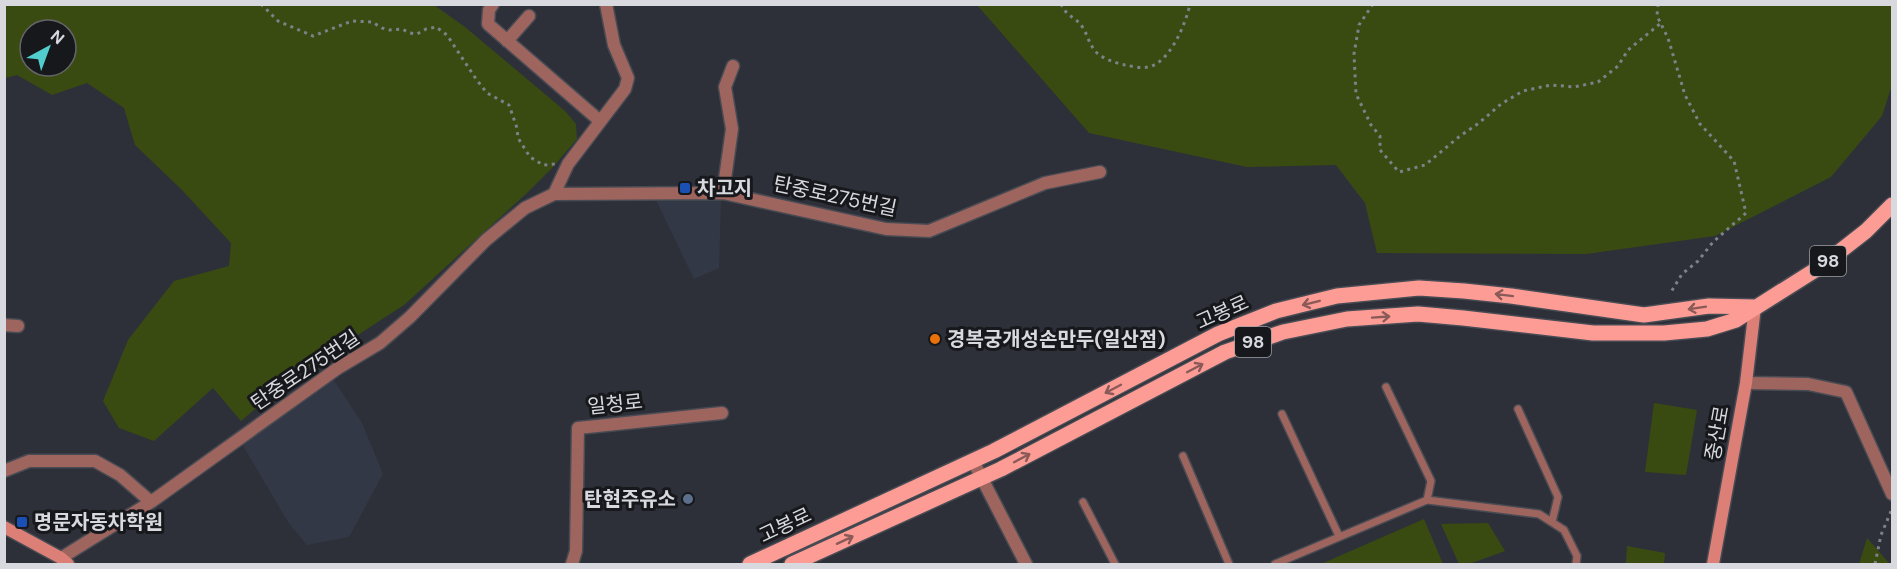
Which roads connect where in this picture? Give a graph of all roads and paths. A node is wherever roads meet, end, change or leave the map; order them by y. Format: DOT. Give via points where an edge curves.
graph roads {
  1 [pos="261,4"];
  2 [pos="493,4"];
  3 [pos="606,4"];
  4 [pos="1061,4"];
  5 [pos="1190,4"];
  6 [pos="1372,4"];
  7 [pos="1658,4"];
  8 [pos="529,16"];
  9 [pos="1661,23"];
  10 [pos="507,41"];
  11 [pos="733,66"];
  12 [pos="600,121"];
  13 [pos="567,164"];
  14 [pos="1100,172"];
  15 [pos="723,193"];
  16 [pos="554,194"];
  17 [pos="1893,205"];
  18 [pos="1671,292"];
  19 [pos="1755,307"];
  20 [pos="4,325"];
  21 [pos="18,326"];
  22 [pos="1746,383"];
  23 [pos="1386,387"];
  24 [pos="1518,409"];
  25 [pos="722,413"];
  26 [pos="1282,414"];
  27 [pos="1183,456"];
  28 [pos="972,461"];
  29 [pos="4,471"];
  30 [pos="980,478"];
  31 [pos="1893,494"];
  32 [pos="1427,500"];
  33 [pos="151,502"];
  34 [pos="1083,502"];
  35 [pos="1893,509"];
  36 [pos="1552,522"];
  37 [pos="4,527"];
  38 [pos="1339,536"];
  39 [pos="65,561"];
  40 [pos="572,564"];
  41 [pos="750,564"];
  42 [pos="792,564"];
  43 [pos="1026,564"];
  44 [pos="1115,564"];
  45 [pos="1229,564"];
  46 [pos="1275,564"];
  47 [pos="1576,564"];
  48 [pos="1713,564"];
  49 [pos="1875,564"];
  1 -- 13 [label="path" via="278,21 313,36 352,21 417,34 436,27 447,35 487,93 509,105 518,138 530,157 543,165"];
  2 -- 10 [label="street" via="488,24"];
  3 -- 12 [label="street" via="614,45 628,78 625,89"];
  4 -- 5 [label="path" via="1065,13 1082,26 1098,54 1118,64 1148,68 1170,51 1187,20"];
  6 -- 9 [label="path" via="1359,25 1354,54 1356,94 1380,136 1380,150 1400,172 1425,165 1523,91 1551,84 1574,87 1598,82"];
  7 -- 9 [label="path"];
  8 -- 10 [label="street"];
  9 -- 18 [label="path" via="1685,95 1700,124 1734,161 1746,213 1682,274"];
  10 -- 12 [label="street"];
  11 -- 15 [label="street" via="725,87 732,129"];
  12 -- 13 [label="street"];
  13 -- 16 [label="street"];
  14 -- 15 [label="street, 탄중로275번길" via="1045,183 929,231 886,229"];
  15 -- 16 [label="street, 탄중로275번길"];
  16 -- 33 [label="street, 탄중로275번길" via="525,208 486,240 380,343 338,368"];
  17 -- 19 [label="main road, 고봉로 / 98" via="1820,267"];
  19 -- 22 [label="main road, 중산로"];
  19 -- 28 [label="main road, 고봉로 / 98, one-way" via="1709,306 1644,315 1419,288 1337,296 1276,311 1218,334"];
  30 -- 19 [label="main road, 고봉로 / 98, one-way" via="1225,352 1283,332 1347,319 1418,314 1593,333 1664,333 1707,329 1736,320"];
  20 -- 21 [label="street"];
  22 -- 31 [label="street" via="1808,384 1846,392"];
  22 -- 48 [label="main road, 중산로"];
  23 -- 32 [label="lane" via="1431,481"];
  24 -- 36 [label="lane" via="1558,497"];
  25 -- 40 [label="street, 일청로" via="578,428 576,551"];
  26 -- 38 [label="lane"];
  27 -- 45 [label="lane"];
  28 -- 30 [label="street"];
  28 -- 41 [label="main road, 고봉로 / 98"];
  29 -- 33 [label="street" via="29,461 95,461 120,475"];
  42 -- 30 [label="main road, 고봉로 / 98, one-way"];
  30 -- 43 [label="street"];
  32 -- 36 [label="lane" via="1539,514"];
  32 -- 38 [label="lane"];
  33 -- 39 [label="street, 탄중로275번길"];
  34 -- 44 [label="lane"];
  35 -- 49 [label="path" via="1881,535"];
  36 -- 47 [label="lane" via="1564,530 1577,556"];
  37 -- 39 [label="main road"];
  38 -- 46 [label="lane"];
}
